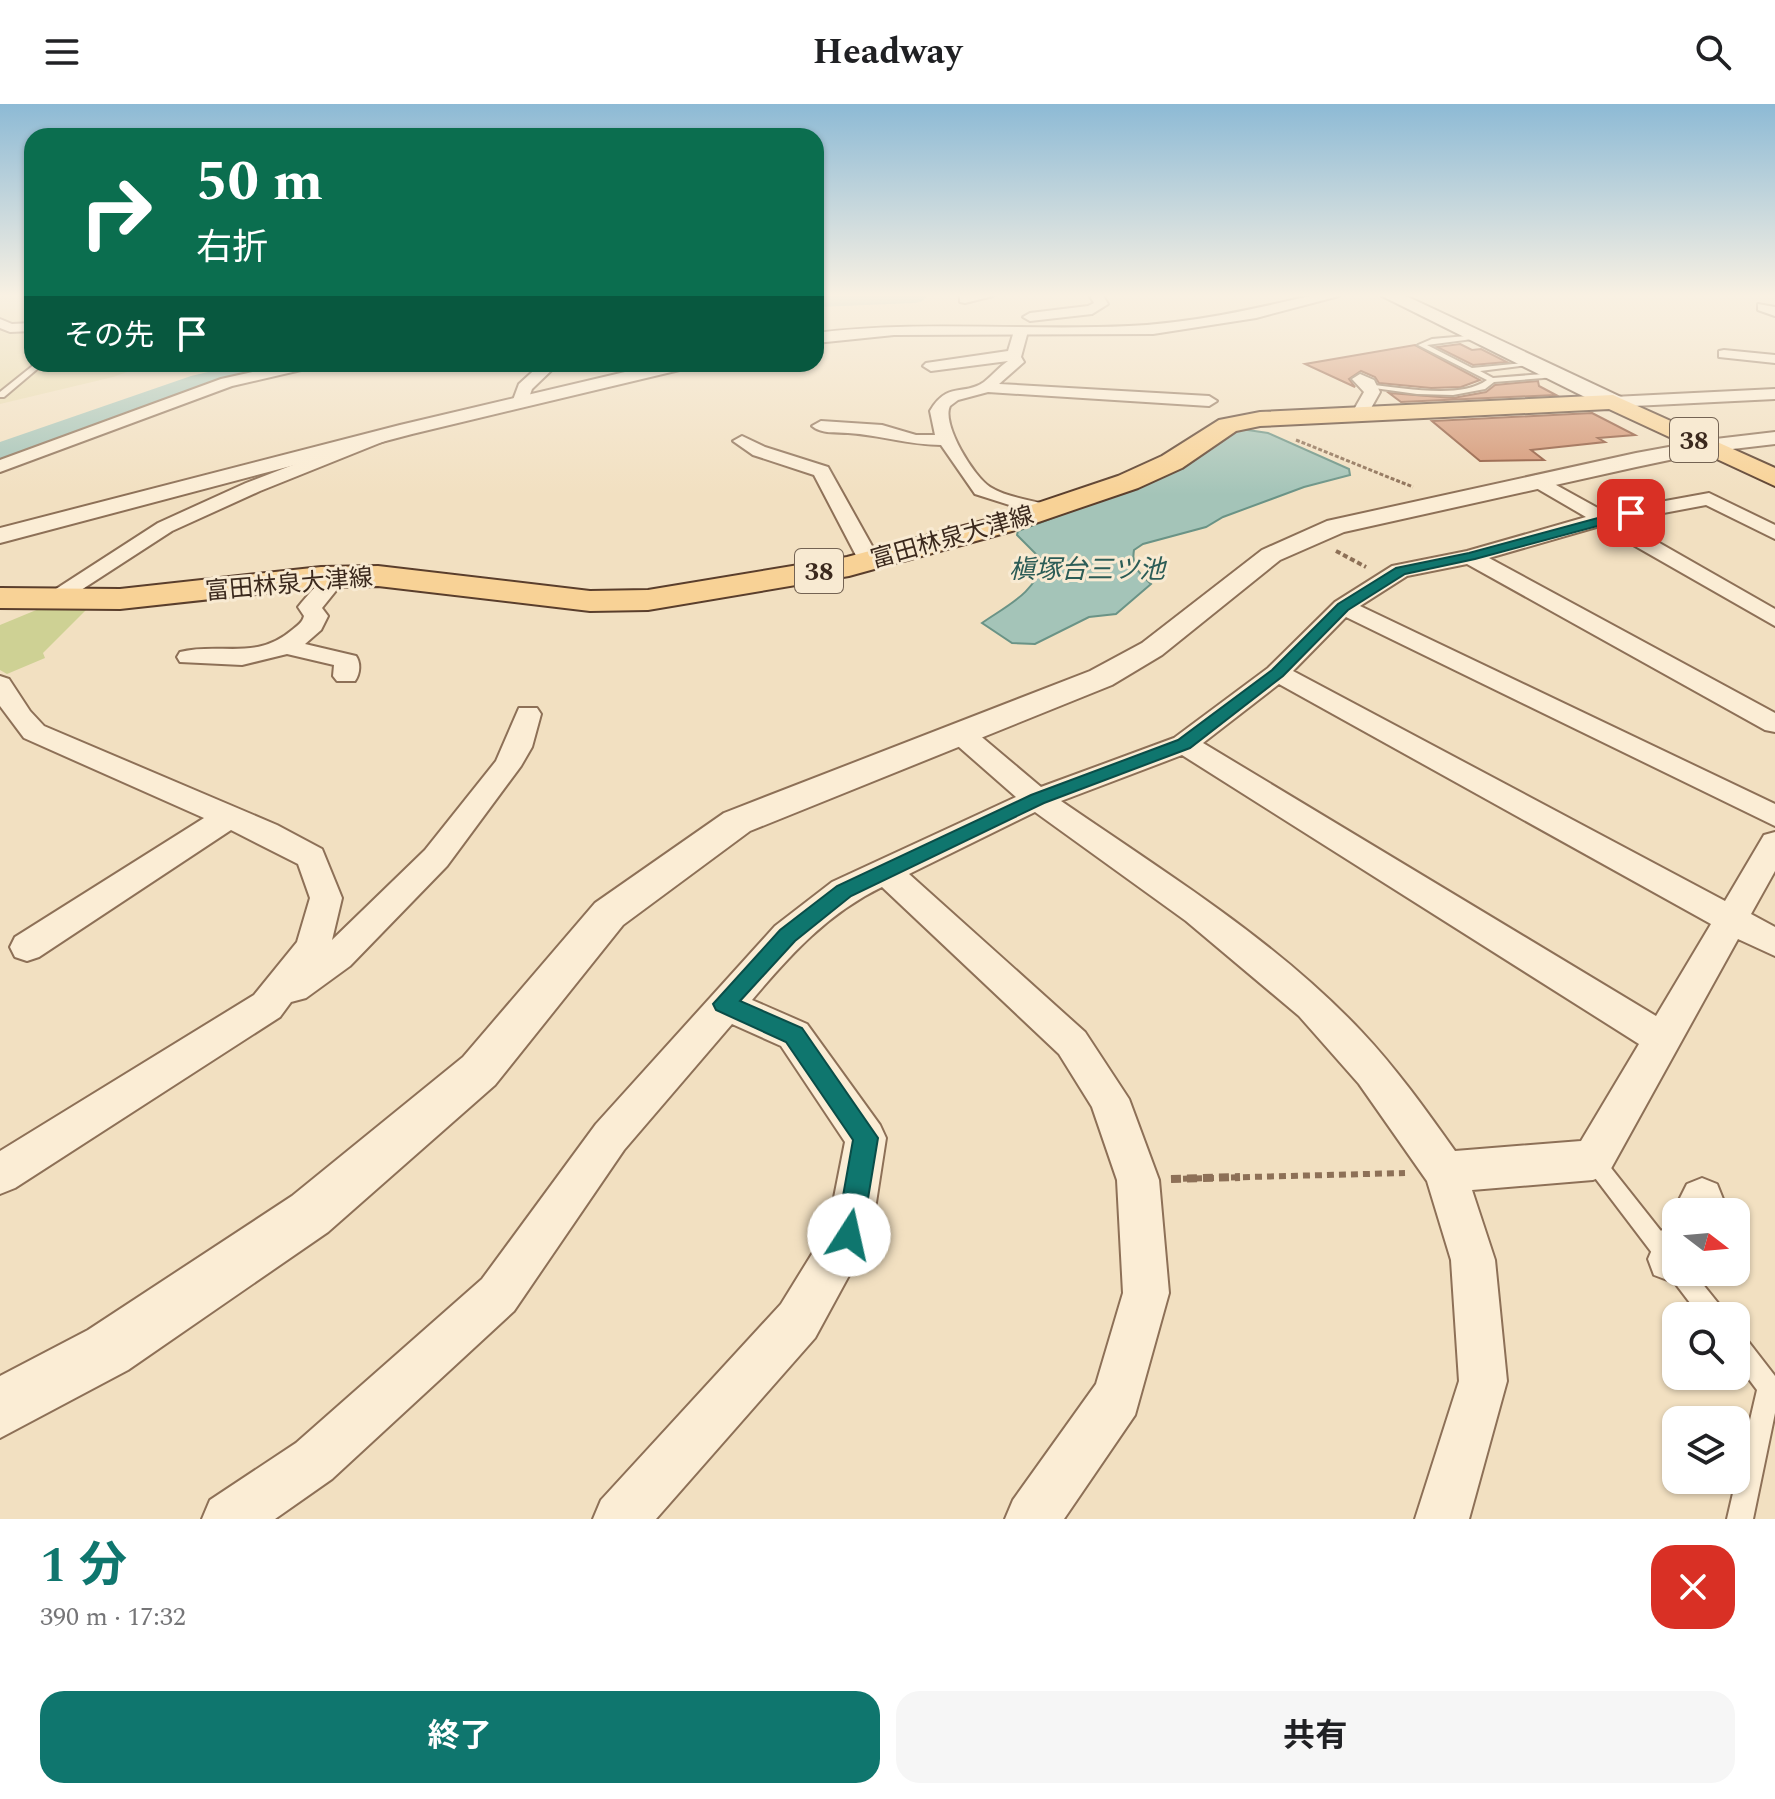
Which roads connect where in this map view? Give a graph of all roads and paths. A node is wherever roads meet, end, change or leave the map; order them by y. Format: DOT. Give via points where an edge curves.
graph roads {
  1 [pos="961,362"];
  2 [pos="1016,362"];
  3 [pos="1454,362"];
  4 [pos="1465,362"];
  5 [pos="1529,362"];
  6 [pos="1533,364"];
  7 [pos="931,366"];
  8 [pos="1492,368"];
  9 [pos="1470,370"];
  10 [pos="29,372"];
  11 [pos="273,372"];
  12 [pos="541,372"];
  13 [pos="646,372"];
  14 [pos="1556,375"];
  15 [pos="1492,380"];
  16 [pos="988,387"];
  17 [pos="1364,393"];
  18 [pos="1775,394"];
  19 [pos="1,395"];
  20 [pos="521,400"];
  21 [pos="1209,401"];
  22 [pos="1613,402"];
  23 [pos="821,426"];
  24 [pos="381,436"];
  25 [pos="1775,438"];
  26 [pos="946,440"];
  27 [pos="1294,440"];
  28 [pos="742,441"];
  29 [pos="1707,446"];
  30 [pos="0,466"];
  31 [pos="1775,478"];
  32 [pos="1538,481"];
  33 [pos="1450,501"];
  34 [pos="1044,510"];
  35 [pos="1605,518"];
  36 [pos="1775,533"];
  37 [pos="0,536"];
  38 [pos="1309,538"];
  39 [pos="1470,557"];
  40 [pos="870,562"];
  41 [pos="336,577"];
  42 [pos="1388,579"];
  43 [pos="0,598"];
  44 [pos="53,598"];
  45 [pos="1343,607"];
  46 [pos="1775,619"];
  47 [pos="287,647"];
  48 [pos="189,657"];
  49 [pos="1277,673"];
  50 [pos="346,676"];
  51 [pos="0,684"];
  52 [pos="528,714"];
  53 [pos="1775,724"];
  54 [pos="961,734"];
  55 [pos="1184,744"];
  56 [pos="1037,799"];
  57 [pos="1775,816"];
  58 [pos="228,817"];
  59 [pos="1775,843"];
  60 [pos="885,871"];
  61 [pos="1731,922"];
  62 [pos="1775,943"];
  63 [pos="27,947"];
  64 [pos="724,1004"];
  65 [pos="267,1006"];
  66 [pos="1663,1039"];
  67 [pos="1593,1160"];
  68 [pos="1445,1172"];
  69 [pos="0,1174"];
  70 [pos="1138,1180"];
  71 [pos="1662,1245"];
  72 [pos="1750,1362"];
  73 [pos="1772,1389"];
  74 [pos="0,1408"];
  75 [pos="229,1519"];
  76 [pos="620,1519"];
  77 [pos="1032,1519"];
  78 [pos="1442,1519"];
  79 [pos="1740,1519"];
  1 -- 7 [label="street"];
  2 -- 16 [label="street"];
  3 -- 9 [label="lane"];
  4 -- 8 [label="lane"];
  5 -- 6 [label="main road"];
  6 -- 8 [label="lane"];
  6 -- 14 [label="main road"];
  8 -- 9 [label="lane"];
  9 -- 15 [label="lane"];
  10 -- 19 [label="lane"];
  11 -- 30 [label="street" via="227,382"];
  12 -- 20 [label="street" via="525,387"];
  13 -- 20 [label="street"];
  14 -- 15 [label="lane"];
  14 -- 22 [label="main road"];
  15 -- 17 [label="lane" via="1464,392"];
  16 -- 21 [label="street"];
  16 -- 26 [label="street" via="959,391 940,407 937,418"];
  17 -- 22 [label="main road, 富田林泉大津線 / 38"];
  17 -- 34 [label="main road, 富田林泉大津線 / 38" via="1228,425 1161,467"];
  18 -- 22 [label="street"];
  20 -- 24 [label="street"];
  22 -- 29 [label="main road, 富田林泉大津線 / 38"];
  23 -- 26 [label="street"];
  24 -- 37 [label="street"];
  24 -- 44 [label="street" via="165,527"];
  25 -- 29 [label="street"];
  26 -- 34 [label="street" via="982,491"];
  27 -- 33 [label="path"];
  28 -- 40 [label="street" via="821,471"];
  29 -- 31 [label="main road, 富田林泉大津線 / 38"];
  29 -- 32 [label="street" via="1630,457"];
  32 -- 33 [label="street"];
  32 -- 35 [label="street"];
  33 -- 38 [label="street" via="1336,526"];
  34 -- 40 [label="main road, 富田林泉大津線 / 38"];
  35 -- 36 [label="street" via="1709,499"];
  35 -- 39 [label="street"];
  35 -- 46 [label="street"];
  38 -- 42 [label="path"];
  38 -- 54 [label="street" via="1271,555 1152,649 1101,678"];
  39 -- 42 [label="street" via="1400,571"];
  39 -- 53 [label="street"];
  40 -- 41 [label="main road, 富田林泉大津線 / 38" via="648,600 590,601 378,576"];
  41 -- 44 [label="main road, 富田林泉大津線 / 38" via="145,597"];
  41 -- 47 [label="street" via="310,607 316,616 313,625"];
  42 -- 45 [label="street"];
  43 -- 44 [label="main road, 富田林泉大津線 / 38"];
  45 -- 49 [label="street"];
  45 -- 57 [label="street"];
  47 -- 48 [label="street" via="242,658"];
  47 -- 50 [label="street" via="347,661"];
  49 -- 55 [label="street"];
  49 -- 61 [label="street"];
  51 -- 58 [label="street" via="34,732"];
  52 -- 65 [label="street" via="507,766 436,858 338,956"];
  54 -- 56 [label="street"];
  54 -- 74 [label="street" via="737,822 609,914 479,1071 310,1214 108,1350"];
  55 -- 56 [label="street"];
  55 -- 66 [label="street"];
  56 -- 60 [label="street"];
  56 -- 68 [label="street" via="1258,958 1345,1039"];
  58 -- 63 [label="street"];
  58 -- 65 [label="street" via="311,857 326,898 313,947"];
  59 -- 61 [label="street"];
  60 -- 64 [label="street" via="844,891 787,935"];
  60 -- 70 [label="street" via="1072,1043 1109,1099"];
  61 -- 62 [label="street"];
  61 -- 66 [label="street"];
  64 -- 75 [label="street" via="610,1137 498,1295 314,1461"];
  64 -- 76 [label="street" via="794,1035 866,1138 849,1235 798,1321"];
  65 -- 69 [label="street"];
  66 -- 67 [label="street"];
  67 -- 68 [label="street"];
  67 -- 71 [label="lane"];
  68 -- 70 [label="path"];
  68 -- 78 [label="street" via="1473,1260 1483,1381"];
  70 -- 77 [label="street" via="1146,1293 1117,1397"];
  72 -- 73 [label="lane"];
  73 -- 79 [label="lane"];
}
